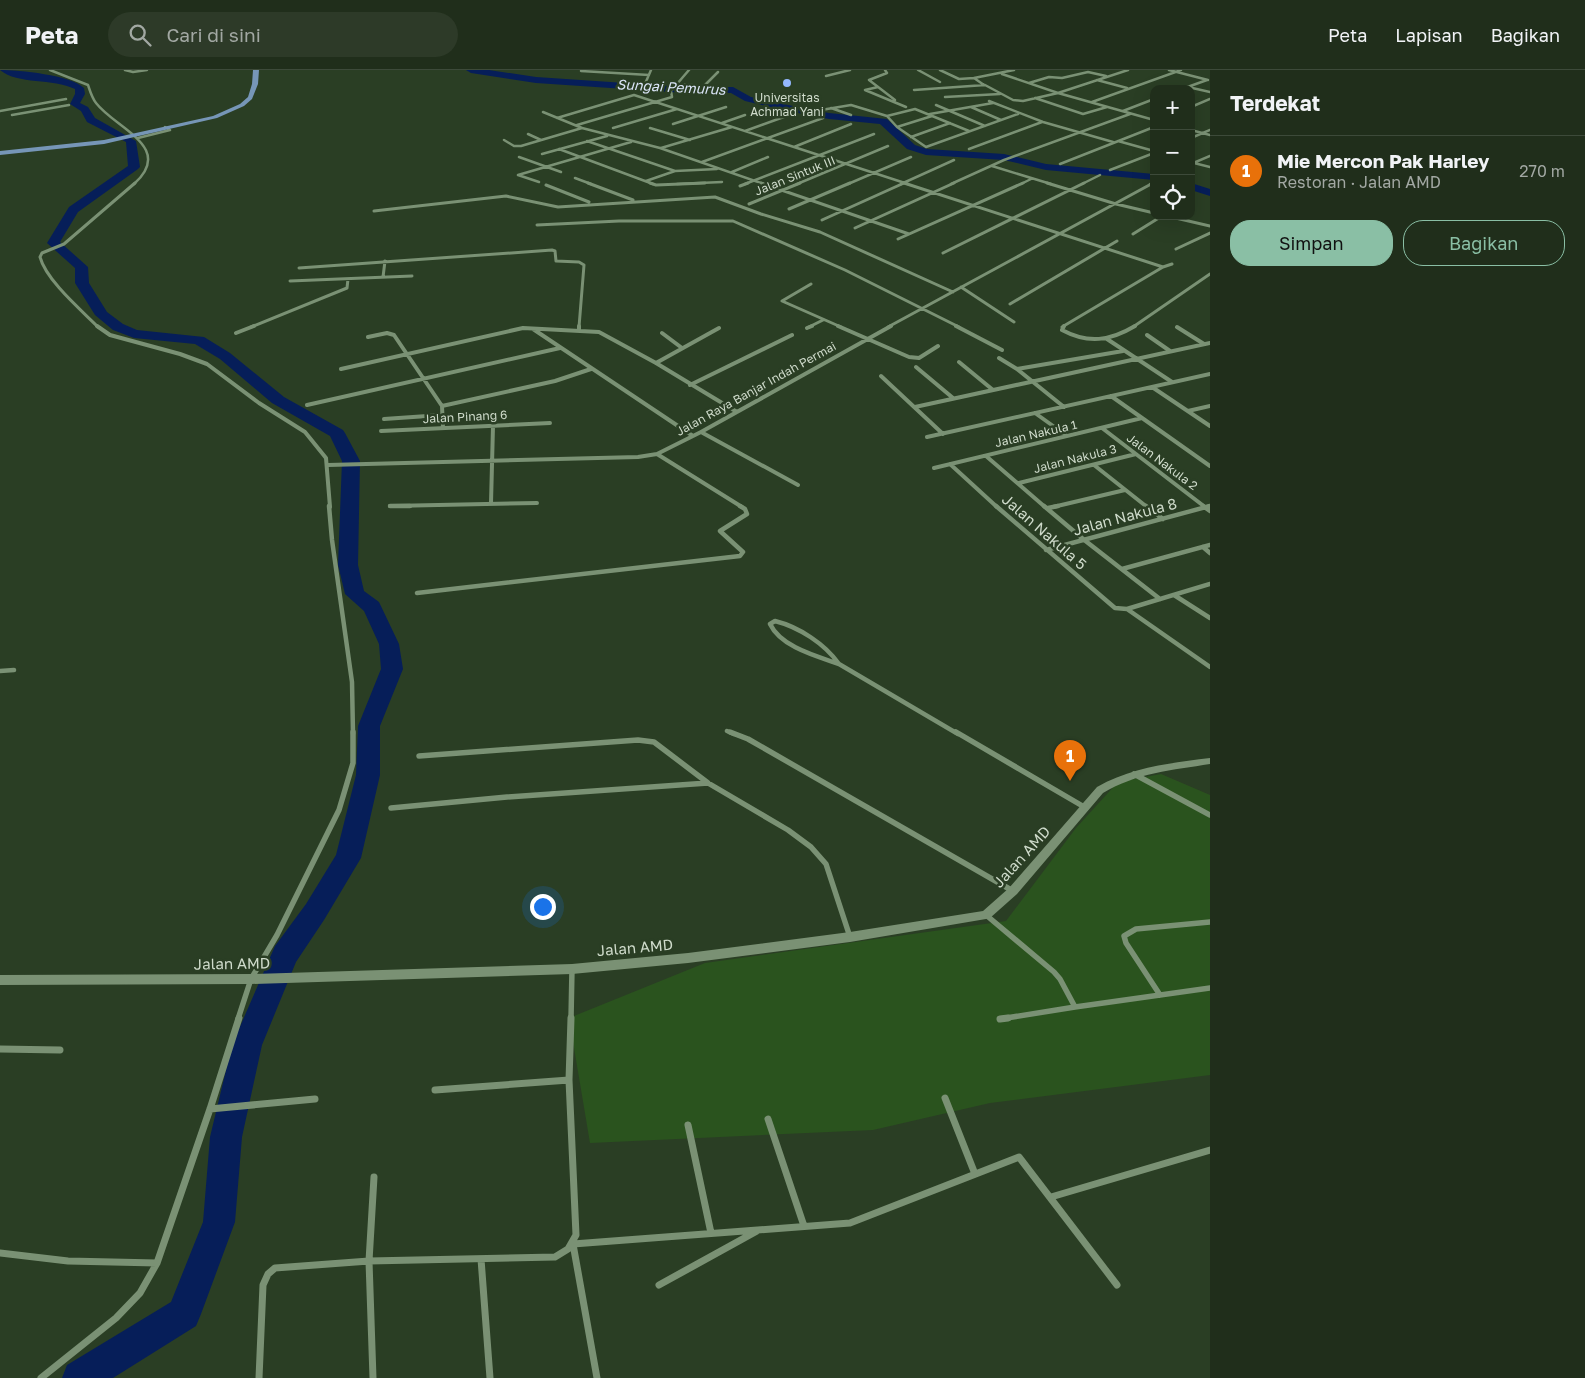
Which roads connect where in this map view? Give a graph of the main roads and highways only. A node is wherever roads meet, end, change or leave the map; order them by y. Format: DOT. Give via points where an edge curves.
graph roads {
  1 [pos="252,70"];
  2 [pos="256,70"];
  3 [pos="210,117"];
  4 [pos="0,151"];
  1 -- 3 [label="main road" via="245,99"];
  2 -- 3 [label="main road" via="250,98 242,105"];
  3 -- 4 [label="main road" via="103,141"];
}
